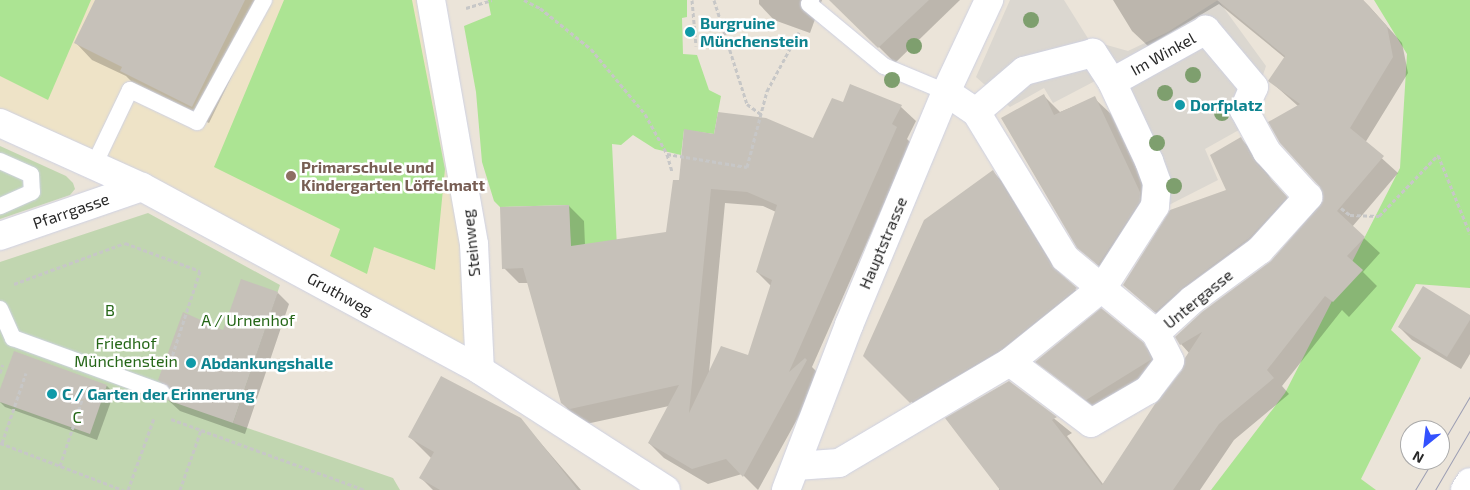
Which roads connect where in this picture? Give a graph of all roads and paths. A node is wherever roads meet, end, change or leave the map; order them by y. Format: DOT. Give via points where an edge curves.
graph roads {
  1 [pos="264,0"];
  2 [pos="431,0"];
  3 [pos="524,0"];
  4 [pos="692,0"];
  5 [pos="714,0"];
  6 [pos="989,0"];
  7 [pos="813,4"];
  8 [pos="696,46"];
  9 [pos="1112,82"];
  10 [pos="946,92"];
  11 [pos="1244,110"];
  12 [pos="976,112"];
  13 [pos="761,114"];
  14 [pos="0,123"];
  15 [pos="668,154"];
  16 [pos="0,161"];
  17 [pos="94,165"];
  18 [pos="672,172"];
  19 [pos="142,187"];
  20 [pos="0,206"];
  21 [pos="1350,215"];
  22 [pos="1470,234"];
  23 [pos="0,236"];
  24 [pos="7,287"];
  25 [pos="1103,287"];
  26 [pos="0,309"];
  27 [pos="1156,333"];
  28 [pos="35,347"];
  29 [pos="1010,362"];
  30 [pos="93,368"];
  31 [pos="480,370"];
  32 [pos="161,392"];
  33 [pos="156,414"];
  34 [pos="201,430"];
  35 [pos="1,443"];
  36 [pos="60,466"];
  37 [pos="791,478"];
  38 [pos="1470,482"];
  39 [pos="659,489"];
  40 [pos="123,490"];
  41 [pos="128,490"];
  42 [pos="180,490"];
  43 [pos="365,490"];
  44 [pos="1465,490"];
  1 -- 17 [label="lane" via="197,122 130,90"];
  2 -- 31 [label="street, Steinweg" via="474,244"];
  3 -- 15 [label="path" via="540,8 591,49 645,114"];
  4 -- 8 [label="path"];
  5 -- 13 [label="path" via="748,104"];
  6 -- 10 [label="street, Hauptstrasse"];
  7 -- 10 [label="lane" via="884,66"];
  7 -- 13 [label="path" via="767,91"];
  9 -- 11 [label="street, Im Winkel" via="1206,30 1254,87"];
  9 -- 12 [label="street" via="1093,53 1024,71"];
  9 -- 25 [label="street" via="1157,182 1154,206"];
  10 -- 12 [label="street"];
  10 -- 37 [label="street, Hauptstrasse" via="849,325"];
  11 -- 27 [label="street, Untergasse" via="1267,152 1308,197 1260,250 1192,300"];
  12 -- 25 [label="street" via="1065,258"];
  13 -- 15 [label="path" via="747,167"];
  14 -- 17 [label="street, Gruthweg"];
  15 -- 18 [label="path"];
  16 -- 20 [label="lane" via="31,175 32,192"];
  17 -- 19 [label="street, Gruthweg"];
  19 -- 23 [label="street, Pfarrgasse"];
  19 -- 31 [label="street, Gruthweg"];
  21 -- 22 [label="path" via="1379,216 1438,155"];
  24 -- 32 [label="path" via="125,243 200,271"];
  25 -- 27 [label="street"];
  25 -- 29 [label="street"];
  26 -- 28 [label="lane" via="13,338"];
  27 -- 29 [label="street, Untergasse" via="1170,361 1148,390 1091,423"];
  28 -- 30 [label="lane"];
  28 -- 35 [label="path"];
  29 -- 37 [label="street" via="839,463"];
  30 -- 32 [label="lane"];
  30 -- 36 [label="path"];
  31 -- 39 [label="street, Gruthweg"];
  32 -- 33 [label="path"];
  33 -- 34 [label="path"];
  33 -- 41 [label="path"];
  34 -- 42 [label="path"];
  34 -- 43 [label="path"];
  35 -- 36 [label="path"];
  36 -- 40 [label="path"];
  38 -- 44 [label="street"];
}
